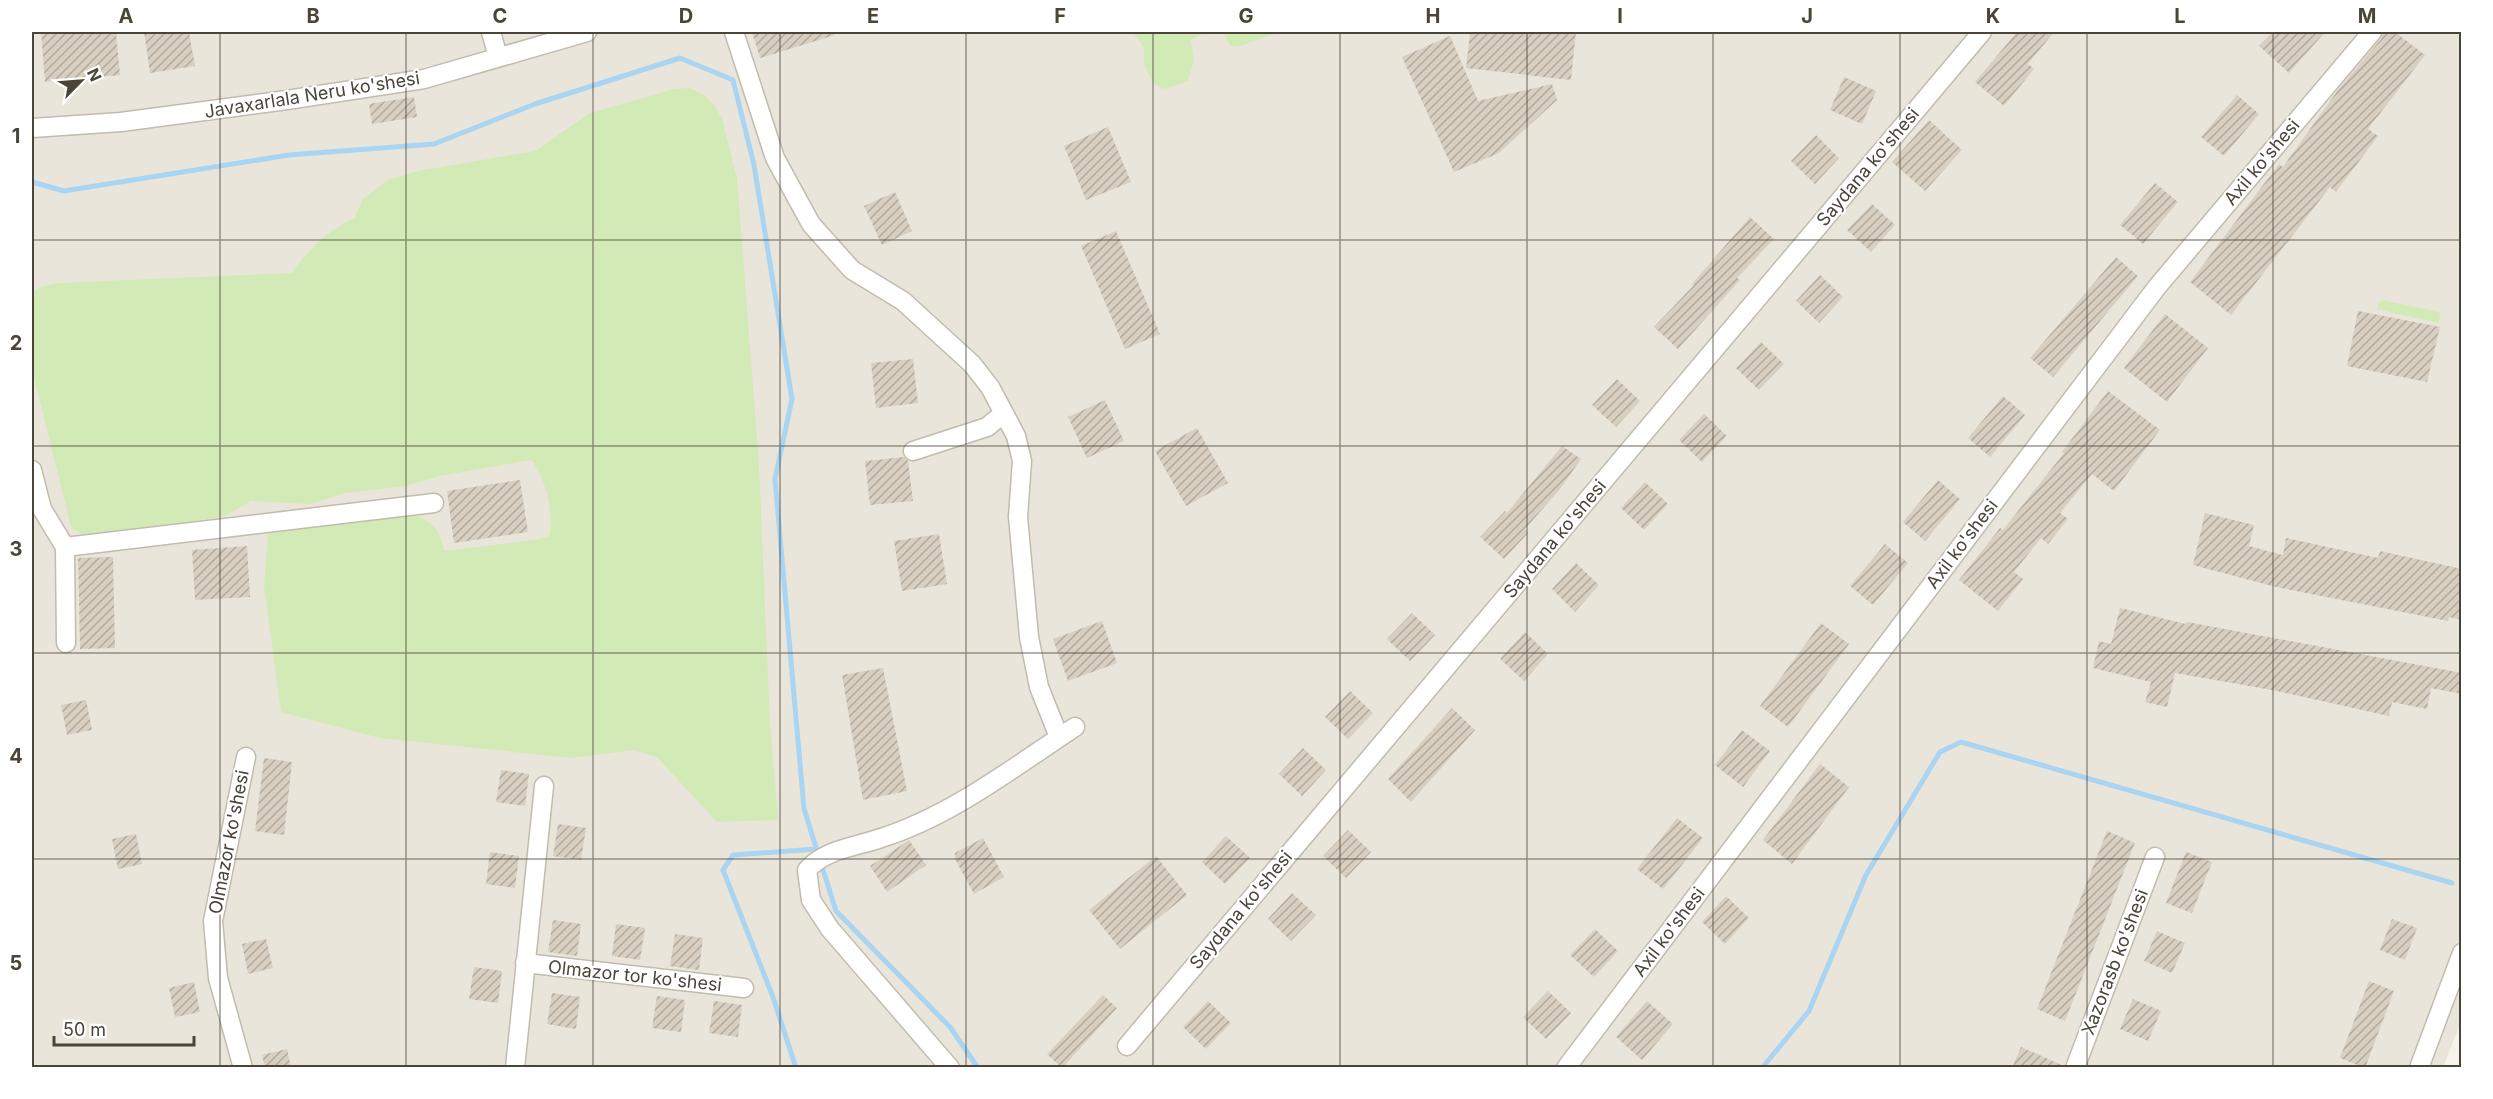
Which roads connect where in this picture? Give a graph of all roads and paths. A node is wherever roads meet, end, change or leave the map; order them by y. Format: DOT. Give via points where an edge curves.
graph roads {
  1 [pos="491,32"];
  2 [pos="587,32"];
  3 [pos="734,32"];
  4 [pos="1982,32"];
  5 [pos="2372,32"];
  6 [pos="498,57"];
  7 [pos="32,128"];
  8 [pos="1003,414"];
  9 [pos="913,451"];
  10 [pos="32,470"];
  11 [pos="434,503"];
  12 [pos="65,547"];
  13 [pos="66,643"];
  14 [pos="1075,727"];
  15 [pos="1059,737"];
  16 [pos="246,757"];
  17 [pos="544,786"];
  18 [pos="2155,857"];
  19 [pos="2462,953"];
  20 [pos="525,963"];
  21 [pos="744,988"];
  22 [pos="1127,1046"];
  23 [pos="243,1068"];
  24 [pos="515,1068"];
  25 [pos="950,1068"];
  26 [pos="1566,1068"];
  27 [pos="2075,1068"];
  28 [pos="2419,1068"];
  1 -- 6 [label="street"];
  2 -- 6 [label="street, Javaxarlala Neru ko'shesi"];
  3 -- 8 [label="street" via="775,158 811,224 852,270 903,301 972,364 990,387"];
  4 -- 22 [label="street, Saydana ko'shesi"];
  5 -- 26 [label="street, Axil ko'shesi" via="2157,287"];
  6 -- 7 [label="street, Javaxarlala Neru ko'shesi" via="424,79 287,100 121,122"];
  8 -- 9 [label="street" via="987,427"];
  8 -- 15 [label="street" via="1016,436 1022,461 1018,517 1029,637 1039,687"];
  10 -- 12 [label="street" via="42,509"];
  11 -- 12 [label="street"];
  12 -- 13 [label="street"];
  14 -- 15 [label="street"];
  15 -- 25 [label="street" via="926,820 828,854 807,870 811,900 830,929"];
  16 -- 23 [label="street, Olmazor ko'shesi" via="213,921 218,978"];
  17 -- 20 [label="street, Olmazor tor ko'shesi"];
  18 -- 27 [label="street, Xazorasb ko'shesi"];
  19 -- 28 [label="street"];
  20 -- 21 [label="street, Olmazor tor ko'shesi"];
  20 -- 24 [label="street, Olmazor tor ko'shesi"];
}
